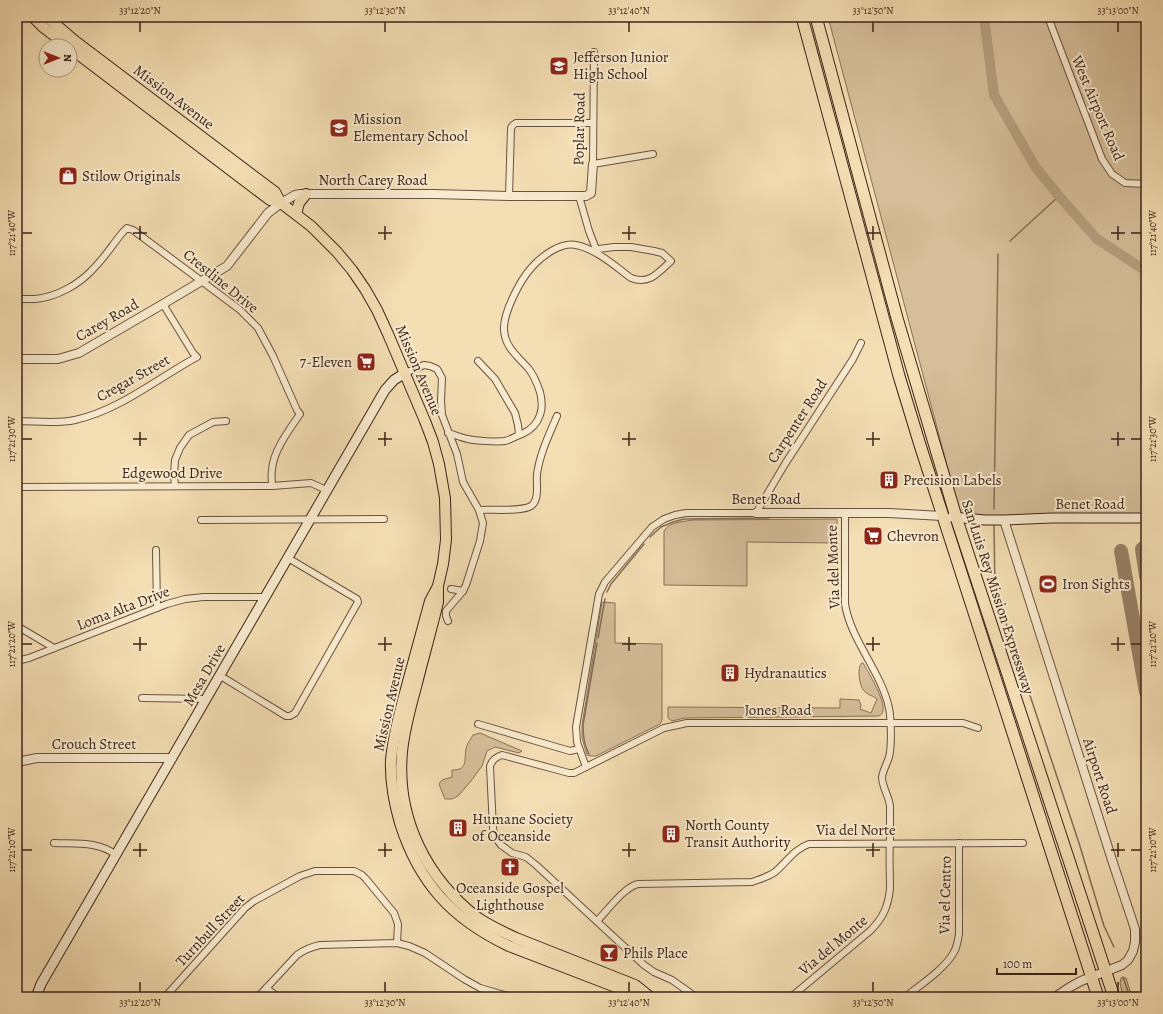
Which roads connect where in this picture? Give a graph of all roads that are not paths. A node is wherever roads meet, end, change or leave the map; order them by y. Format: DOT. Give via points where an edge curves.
graph roads {
  1 [pos="33,17"];
  2 [pos="46,17"];
  3 [pos="802,17"];
  4 [pos="816,17"];
  5 [pos="1048,17"];
  6 [pos="57,38"];
  7 [pos="594,52"];
  8 [pos="78,54"];
  9 [pos="593,123"];
  10 [pos="653,154"];
  11 [pos="593,164"];
  12 [pos="1146,184"];
  13 [pos="306,194"];
  14 [pos="509,196"];
  15 [pos="579,196"];
  16 [pos="281,203"];
  17 [pos="296,214"];
  18 [pos="593,250"];
  19 [pos="202,280"];
  20 [pos="17,299"];
  21 [pos="163,304"];
  22 [pos="861,343"];
  23 [pos="17,359"];
  24 [pos="478,361"];
  25 [pos="405,374"];
  26 [pos="557,416"];
  27 [pos="17,421"];
  28 [pos="226,421"];
  29 [pos="448,433"];
  30 [pos="519,435"];
  31 [pos="175,486"];
  32 [pos="272,486"];
  33 [pos="17,487"];
  34 [pos="326,490"];
  35 [pos="479,510"];
  36 [pos="845,512"];
  37 [pos="756,513"];
  38 [pos="942,516"];
  39 [pos="956,517"];
  40 [pos="1146,518"];
  41 [pos="384,519"];
  42 [pos="201,520"];
  43 [pos="309,520"];
  44 [pos="1004,520"];
  45 [pos="156,550"];
  46 [pos="288,558"];
  47 [pos="451,589"];
  48 [pos="463,591"];
  49 [pos="265,597"];
  50 [pos="157,608"];
  51 [pos="448,621"];
  52 [pos="17,626"];
  53 [pos="54,648"];
  54 [pos="17,661"];
  55 [pos="219,676"];
  56 [pos="142,698"];
  57 [pos="206,699"];
  58 [pos="890,723"];
  59 [pos="478,724"];
  60 [pos="978,728"];
  61 [pos="579,749"];
  62 [pos="172,758"];
  63 [pos="17,762"];
  64 [pos="586,767"];
  65 [pos="54,843"];
  66 [pos="890,843"];
  67 [pos="959,843"];
  68 [pos="1024,843"];
  69 [pos="116,855"];
  70 [pos="597,922"];
  71 [pos="396,944"];
  72 [pos="1106,971"];
  73 [pos="1092,976"];
  74 [pos="266,988"];
  75 [pos="36,997"];
  76 [pos="165,997"];
  77 [pos="258,997"];
  78 [pos="278,997"];
  79 [pos="511,997"];
  80 [pos="649,997"];
  81 [pos="696,997"];
  82 [pos="791,997"];
  83 [pos="905,997"];
  84 [pos="1055,997"];
  85 [pos="1098,997"];
  86 [pos="1114,997"];
  1 -- 6 [label="main road"];
  2 -- 16 [label="main road, Mission Avenue" via="275,192"];
  3 -- 38 [label="highway, San Luis Rey Mission Expressway" via="899,376"];
  4 -- 39 [label="highway, San Luis Rey Mission Expressway" via="899,326"];
  5 -- 12 [label="street, West Airport Road" via="1102,159 1112,174 1125,182"];
  7 -- 9 [label="street, Poplar Road"];
  8 -- 16 [label="main road, Mission Avenue" via="270,200"];
  9 -- 11 [label="street, Poplar Road"];
  9 -- 14 [label="street" via="513,125 510,129"];
  10 -- 11 [label="street"];
  11 -- 15 [label="street, Poplar Road" via="591,193"];
  13 -- 14 [label="street, North Carey Road"];
  13 -- 16 [label="street, North Carey Road" via="295,195"];
  13 -- 17 [label="main road" via="299,203"];
  14 -- 15 [label="street, North Carey Road"];
  15 -- 18 [label="street"];
  16 -- 17 [label="main road, Mission Avenue"];
  16 -- 19 [label="street, North Carey Road" via="268,213 227,266"];
  17 -- 25 [label="main road, Mission Avenue" via="329,243 359,279 377,310"];
  18 -- 18 [label="street" via="631,278 638,280 655,275 671,261 662,253 631,247"];
  18 -- 30 [label="street" via="575,245 562,246 544,256 531,268 509,306 504,324 506,341 537,382 543,401 538,422"];
  19 -- 20 [label="street, Crestline Drive" via="127,228 94,269 77,283 53,295 37,299"];
  19 -- 21 [label="street, Carey Road"];
  19 -- 32 [label="street, Crestline Drive" via="239,309 258,328 300,414 274,458"];
  21 -- 23 [label="street, Carey Road" via="79,353 58,359"];
  21 -- 27 [label="street, Cregar Street" via="197,357 107,410 62,422"];
  22 -- 37 [label="street, Carpenter Road"];
  24 -- 30 [label="street" via="495,378 515,413"];
  25 -- 29 [label="street" via="424,365 437,368 442,378 440,401"];
  25 -- 34 [label="main road, Mesa Drive" via="394,380 385,390"];
  25 -- 80 [label="main road, Mission Avenue" via="433,442 446,512 446,540 438,586 438,602 405,727 402,751 400,775 413,834 422,855 444,887 479,918 516,938 635,985"];
  26 -- 35 [label="street" via="542,451 537,475 537,499 532,505 522,509"];
  28 -- 31 [label="street" via="213,422 189,435 175,460"];
  29 -- 30 [label="street" via="469,440 496,441 505,441"];
  29 -- 35 [label="street" via="457,454 463,482"];
  31 -- 32 [label="street, Edgewood Drive"];
  31 -- 33 [label="street, Edgewood Drive"];
  32 -- 34 [label="street, Edgewood Drive" via="311,483"];
  34 -- 43 [label="main road, Mesa Drive"];
  35 -- 48 [label="street" via="483,523 480,541"];
  36 -- 37 [label="street, Benet Road"];
  36 -- 38 [label="street, Benet Road"];
  36 -- 58 [label="street, Via del Monte" via="846,611 884,691 890,711"];
  37 -- 61 [label="street, Benet Road" via="686,514 664,519 652,527 605,582 599,594 576,727"];
  38 -- 39 [label="main road, Benet Road"];
  38 -- 73 [label="highway, San Luis Rey Mission Expressway"];
  39 -- 44 [label="main road, Benet Road"];
  39 -- 72 [label="highway, San Luis Rey Mission Expressway"];
  40 -- 44 [label="main road, Benet Road"];
  41 -- 43 [label="street"];
  42 -- 43 [label="street"];
  43 -- 46 [label="main road, Mesa Drive"];
  44 -- 72 [label="street, Airport Road" via="1135,929 1133,951 1128,960"];
  45 -- 50 [label="street"];
  46 -- 49 [label="main road, Mesa Drive"];
  46 -- 55 [label="street" via="357,599 358,602 295,713 286,716"];
  47 -- 48 [label="street"];
  48 -- 51 [label="street" via="446,611"];
  49 -- 50 [label="street, Loma Alta Drive" via="204,597 185,599"];
  49 -- 55 [label="main road, Mesa Drive"];
  50 -- 53 [label="street, Loma Alta Drive"];
  52 -- 53 [label="street"];
  53 -- 54 [label="street, Loma Alta Drive"];
  55 -- 57 [label="main road, Mesa Drive"];
  56 -- 57 [label="street"];
  57 -- 62 [label="main road, Mesa Drive"];
  58 -- 60 [label="street, Jones Road" via="963,723"];
  58 -- 64 [label="street, Jones Road" via="687,723 664,728"];
  58 -- 66 [label="street, Via del Monte" via="889,758 882,778 890,804"];
  59 -- 61 [label="street" via="570,751"];
  61 -- 64 [label="street, Benet Road"];
  62 -- 63 [label="street, Crouch Street" via="37,758"];
  62 -- 69 [label="main road, Mesa Drive"];
  64 -- 70 [label="street, Jones Road" via="569,773 498,756 490,767 492,828 494,837 501,845 536,864"];
  65 -- 69 [label="street" via="98,845"];
  66 -- 67 [label="street, Via del Norte"];
  66 -- 70 [label="street, Via del Norte" via="801,846 776,871 752,882 634,885 625,890"];
  66 -- 82 [label="street, Via del Monte" via="889,898 878,923"];
  67 -- 68 [label="street, Via del Norte"];
  67 -- 83 [label="street, Via el Centro" via="957,946 946,963"];
  69 -- 75 [label="main road, Mesa Drive" via="41,984"];
  70 -- 81 [label="street" via="644,965"];
  71 -- 74 [label="street" via="320,945 304,949"];
  71 -- 76 [label="street, Turnbull Street" via="398,924 394,913 362,875 354,871 315,871 300,876 245,908"];
  71 -- 79 [label="street" via="425,952 480,988"];
  72 -- 73 [label="street, Airport Road"];
  72 -- 86 [label="highway, San Luis Rey Mission Expressway"];
  73 -- 84 [label="street, Airport Road"];
  73 -- 85 [label="highway, San Luis Rey Mission Expressway"];
  74 -- 77 [label="street"];
  74 -- 78 [label="street"];
}
